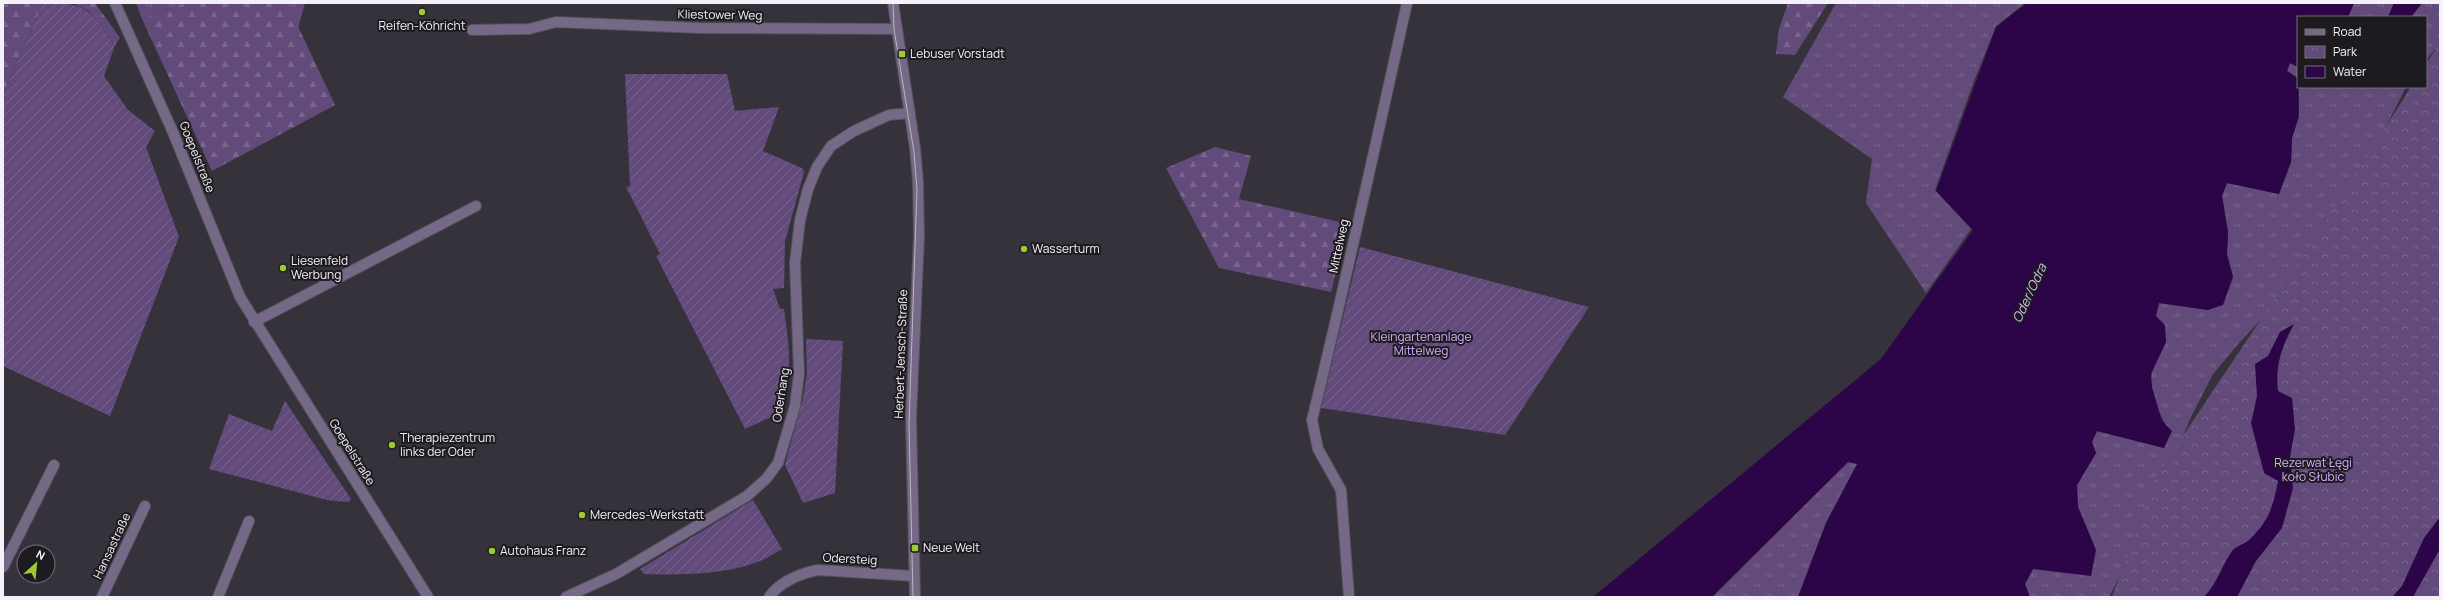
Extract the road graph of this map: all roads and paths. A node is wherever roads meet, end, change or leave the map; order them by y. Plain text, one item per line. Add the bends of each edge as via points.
1 (115, 3) edge
2 (893, 3) edge
3 (1407, 3) edge
4 (897, 29) junction
5 (472, 30) dead end
6 (910, 113) junction
7 (476, 206) dead end
8 (254, 322) junction
9 (54, 465) dead end
10 (145, 506) dead end
11 (249, 521) dead end
12 (3, 567) edge
13 (914, 576) junction
14 (102, 597) edge
15 (218, 597) edge
16 (428, 597) edge
17 (566, 597) edge
18 (769, 597) edge
19 (915, 597) edge
20 (1349, 597) edge

1 - 8 street, Goepelstraße via 172,130 240,297
2 - 4 street, Herbert-Jensch-Straße
3 - 20 street, Mittelweg via 1355,241 1312,420 1318,449 1341,490
4 - 5 street, Kliestower Weg via 700,28 556,22 530,29
4 - 6 street, Herbert-Jensch-Straße
6 - 13 street, Herbert-Jensch-Straße via 918,182 919,236 911,418
6 - 17 street, Oderhang via 890,115 854,131 831,146 817,167 808,189 800,220 796,263 799,374 794,406 778,463 766,479 747,496 616,574
7 - 8 street
8 - 16 street, Goepelstraße
9 - 12 street
10 - 14 street, Hansastraße
11 - 15 street
13 - 18 street, Odersteig via 818,570 788,579
13 - 19 street, Herbert-Jensch-Straße

